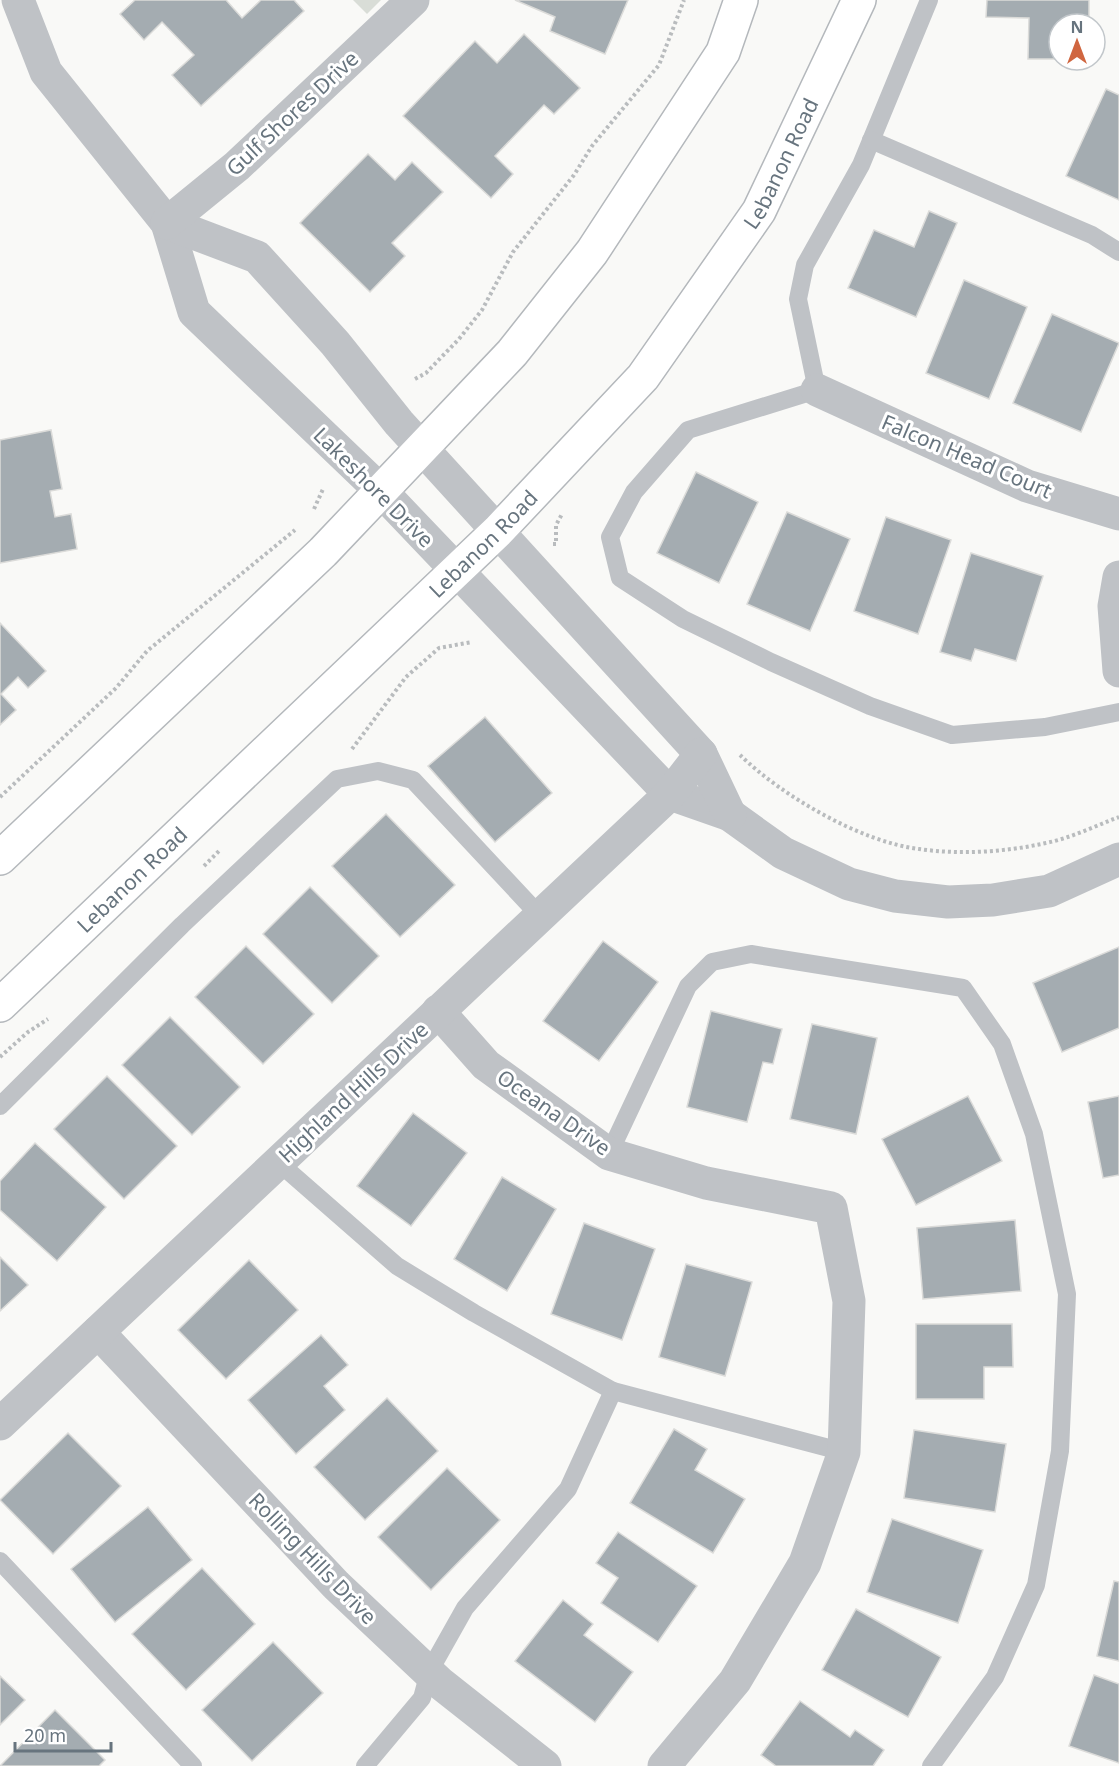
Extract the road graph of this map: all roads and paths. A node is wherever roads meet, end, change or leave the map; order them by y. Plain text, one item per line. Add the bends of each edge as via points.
1 (18, 0) edge
2 (413, 0) edge
3 (684, 0) edge
4 (741, 0) edge
5 (859, 0) edge
6 (929, 0) edge
7 (871, 140) junction
8 (167, 223) junction
9 (1119, 252) edge
10 (415, 379) dead end
11 (817, 390) junction
12 (422, 448) junction
13 (323, 489) dead end
14 (381, 491) junction
15 (312, 512) dead end
16 (1119, 514) edge
17 (300, 525) dead end
18 (498, 531) junction
19 (556, 544) dead end
20 (560, 555) dead end
21 (457, 570) junction
22 (1119, 577) edge
23 (1119, 671) edge
24 (1119, 712) edge
25 (716, 751) junction
26 (670, 794) junction
27 (0, 797) edge
28 (730, 814) junction
29 (1119, 817) edge
30 (0, 858) edge
31 (1119, 859) edge
32 (540, 916) junction
33 (0, 1005) edge
34 (438, 1011) junction
35 (0, 1106) edge
36 (609, 1154) junction
37 (278, 1162) junction
38 (98, 1332) junction
39 (613, 1392) junction
40 (0, 1424) edge
41 (844, 1452) junction
42 (0, 1561) edge
43 (429, 1672) junction
44 (193, 1766) edge
45 (364, 1766) edge
46 (545, 1766) edge
47 (664, 1766) edge
48 (932, 1766) edge

1 - 8 street, Lakeshore Drive via 46,72
2 - 8 street, Gulf Shores Drive via 237,166
3 - 10 path via 659,65 513,252 476,318 426,373
4 - 12 main road via 723,52 592,252 512,353
5 - 18 main road, Lebanon Road via 759,211 643,377
6 - 7 lane
7 - 9 lane via 1092,235
7 - 11 lane via 805,265 798,298
8 - 12 street, Lakeshore Drive via 257,257
8 - 14 street, Lakeshore Drive via 194,312
11 - 16 street, Falcon Head Court via 1027,486
11 - 24 lane via 688,430 634,492 610,537 620,579 683,619 771,662 870,706 952,735 1045,727
12 - 14 main road
12 - 18 street, Lakeshore Drive
13 - 15 path
14 - 21 street, Lakeshore Drive
14 - 30 main road via 314,560
17 - 27 path via 147,651 116,688
18 - 21 main road, Lebanon Road
18 - 25 street, Lakeshore Drive
19 - 20 path
21 - 26 street, Lakeshore Drive
21 - 33 main road, Lebanon Road
22 - 23 street via 1114,606
25 - 26 street, Highland Hills Drive
25 - 28 street, Lakeshore Drive
25 - 29 path via 853,830 917,849 963,852 1021,848 1049,843
26 - 28 street, Lakeshore Drive
26 - 32 street, Highland Hills Drive
28 - 31 street, Lakeshore Drive via 783,853 849,884 895,896 948,902 1048,891
32 - 34 street, Highland Hills Drive
32 - 35 lane via 413,780 378,771 337,779 182,925
34 - 36 street, Oceana Drive via 486,1065
34 - 37 street, Highland Hills Drive
36 - 41 street, Oceana Drive via 706,1183 831,1208 849,1301
36 - 48 lane via 688,986 712,962 751,954 963,988 1002,1044 1034,1134 1067,1294 1060,1451 1036,1585 995,1677
37 - 38 street, Highland Hills Drive
37 - 39 lane via 397,1266
38 - 40 street, Highland Hills Drive
38 - 43 street, Rolling Hills Drive via 336,1585
39 - 41 lane
39 - 43 lane via 568,1489 465,1608
41 - 47 street via 805,1563 735,1681
42 - 44 lane
43 - 45 lane via 422,1698
43 - 46 street, Rolling Hills Drive

